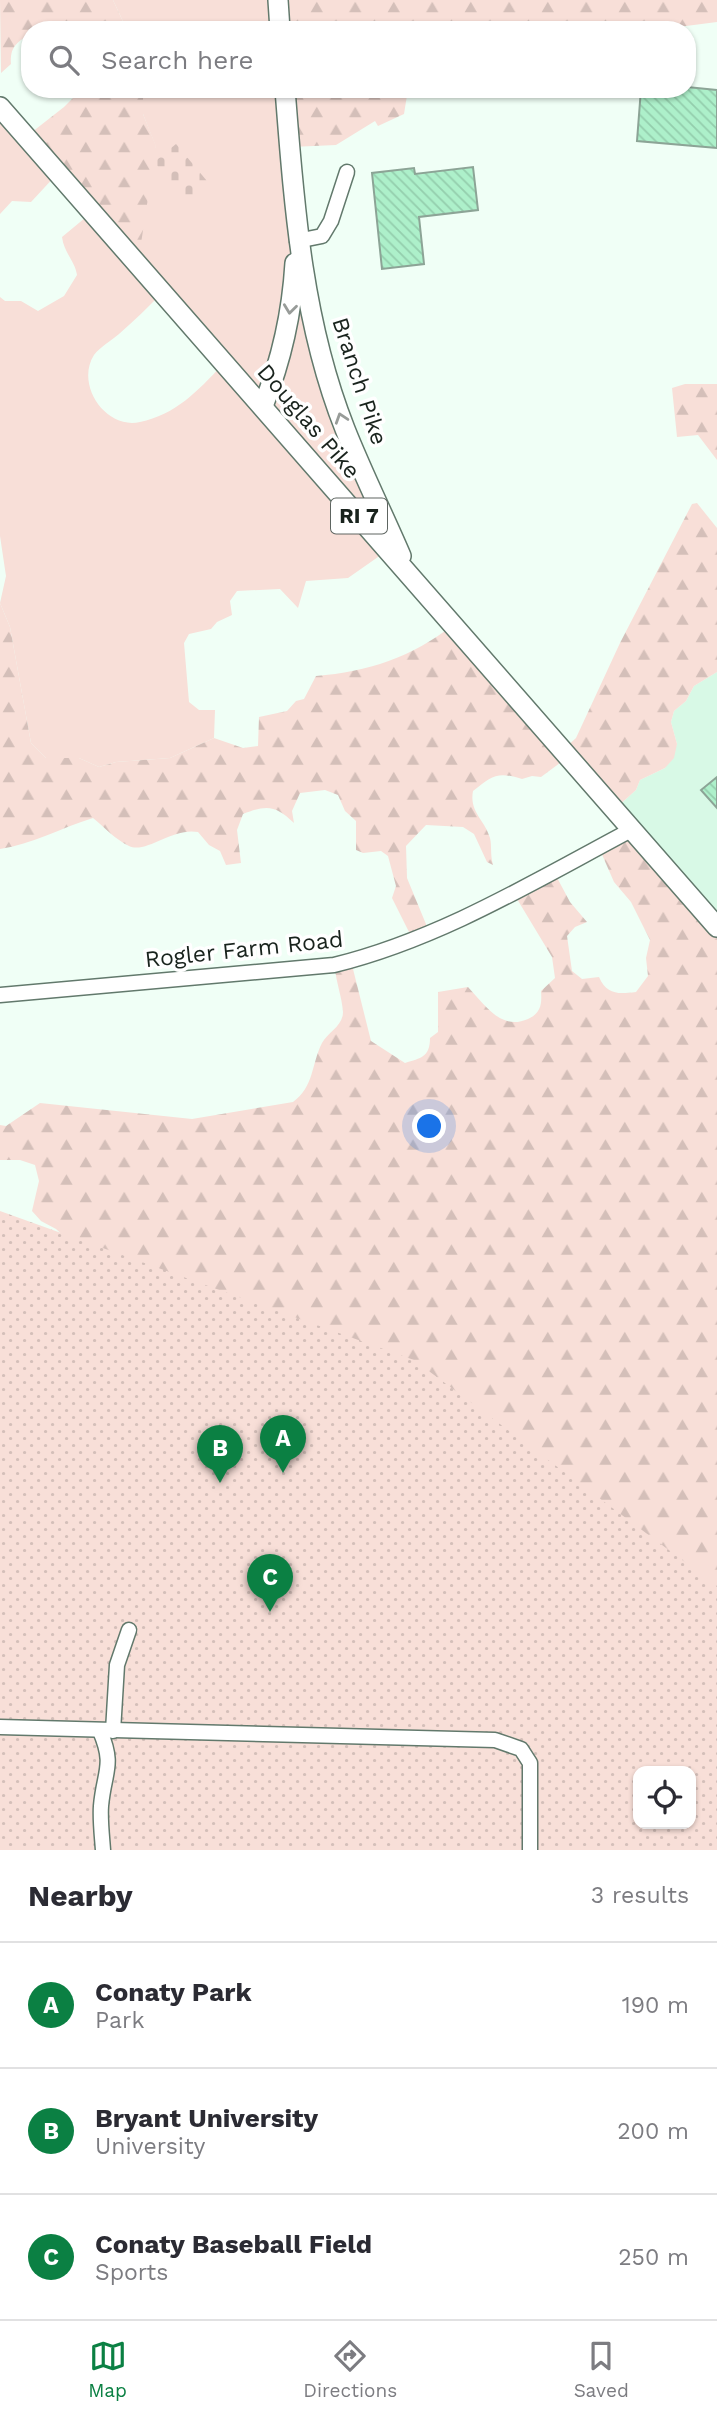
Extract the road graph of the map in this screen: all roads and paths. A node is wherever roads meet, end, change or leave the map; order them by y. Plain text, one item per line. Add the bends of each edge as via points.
1 (278, 0) edge
2 (279, 21) edge
3 (286, 98) edge
4 (0, 107) edge
5 (346, 172) dead end
6 (297, 241) junction
7 (263, 406) junction
8 (407, 571) junction
9 (631, 830) junction
10 (717, 927) edge
11 (0, 995) edge
12 (129, 1630) dead end
13 (0, 1727) edge
14 (106, 1731) junction
15 (103, 1850) edge
16 (530, 1850) edge

1 - 2 main road
3 - 6 main road, Branch Pike
4 - 7 main road, Douglas Pike / RI 7
5 - 6 street via 322,236
6 -> 7 main road, Branch Pike via 289,324
8 -> 6 main road, Branch Pike via 345,429 323,361
7 - 8 main road, Douglas Pike / RI 7
8 - 9 main road, Douglas Pike / RI 7
9 - 10 main road, Douglas Pike / RI 7
9 - 11 street, Rogler Farm Road via 490,905 384,953 334,965
12 - 14 street via 117,1665
13 - 14 street
14 - 15 street via 109,1761 101,1806
14 - 16 street via 495,1740 522,1749 530,1763

